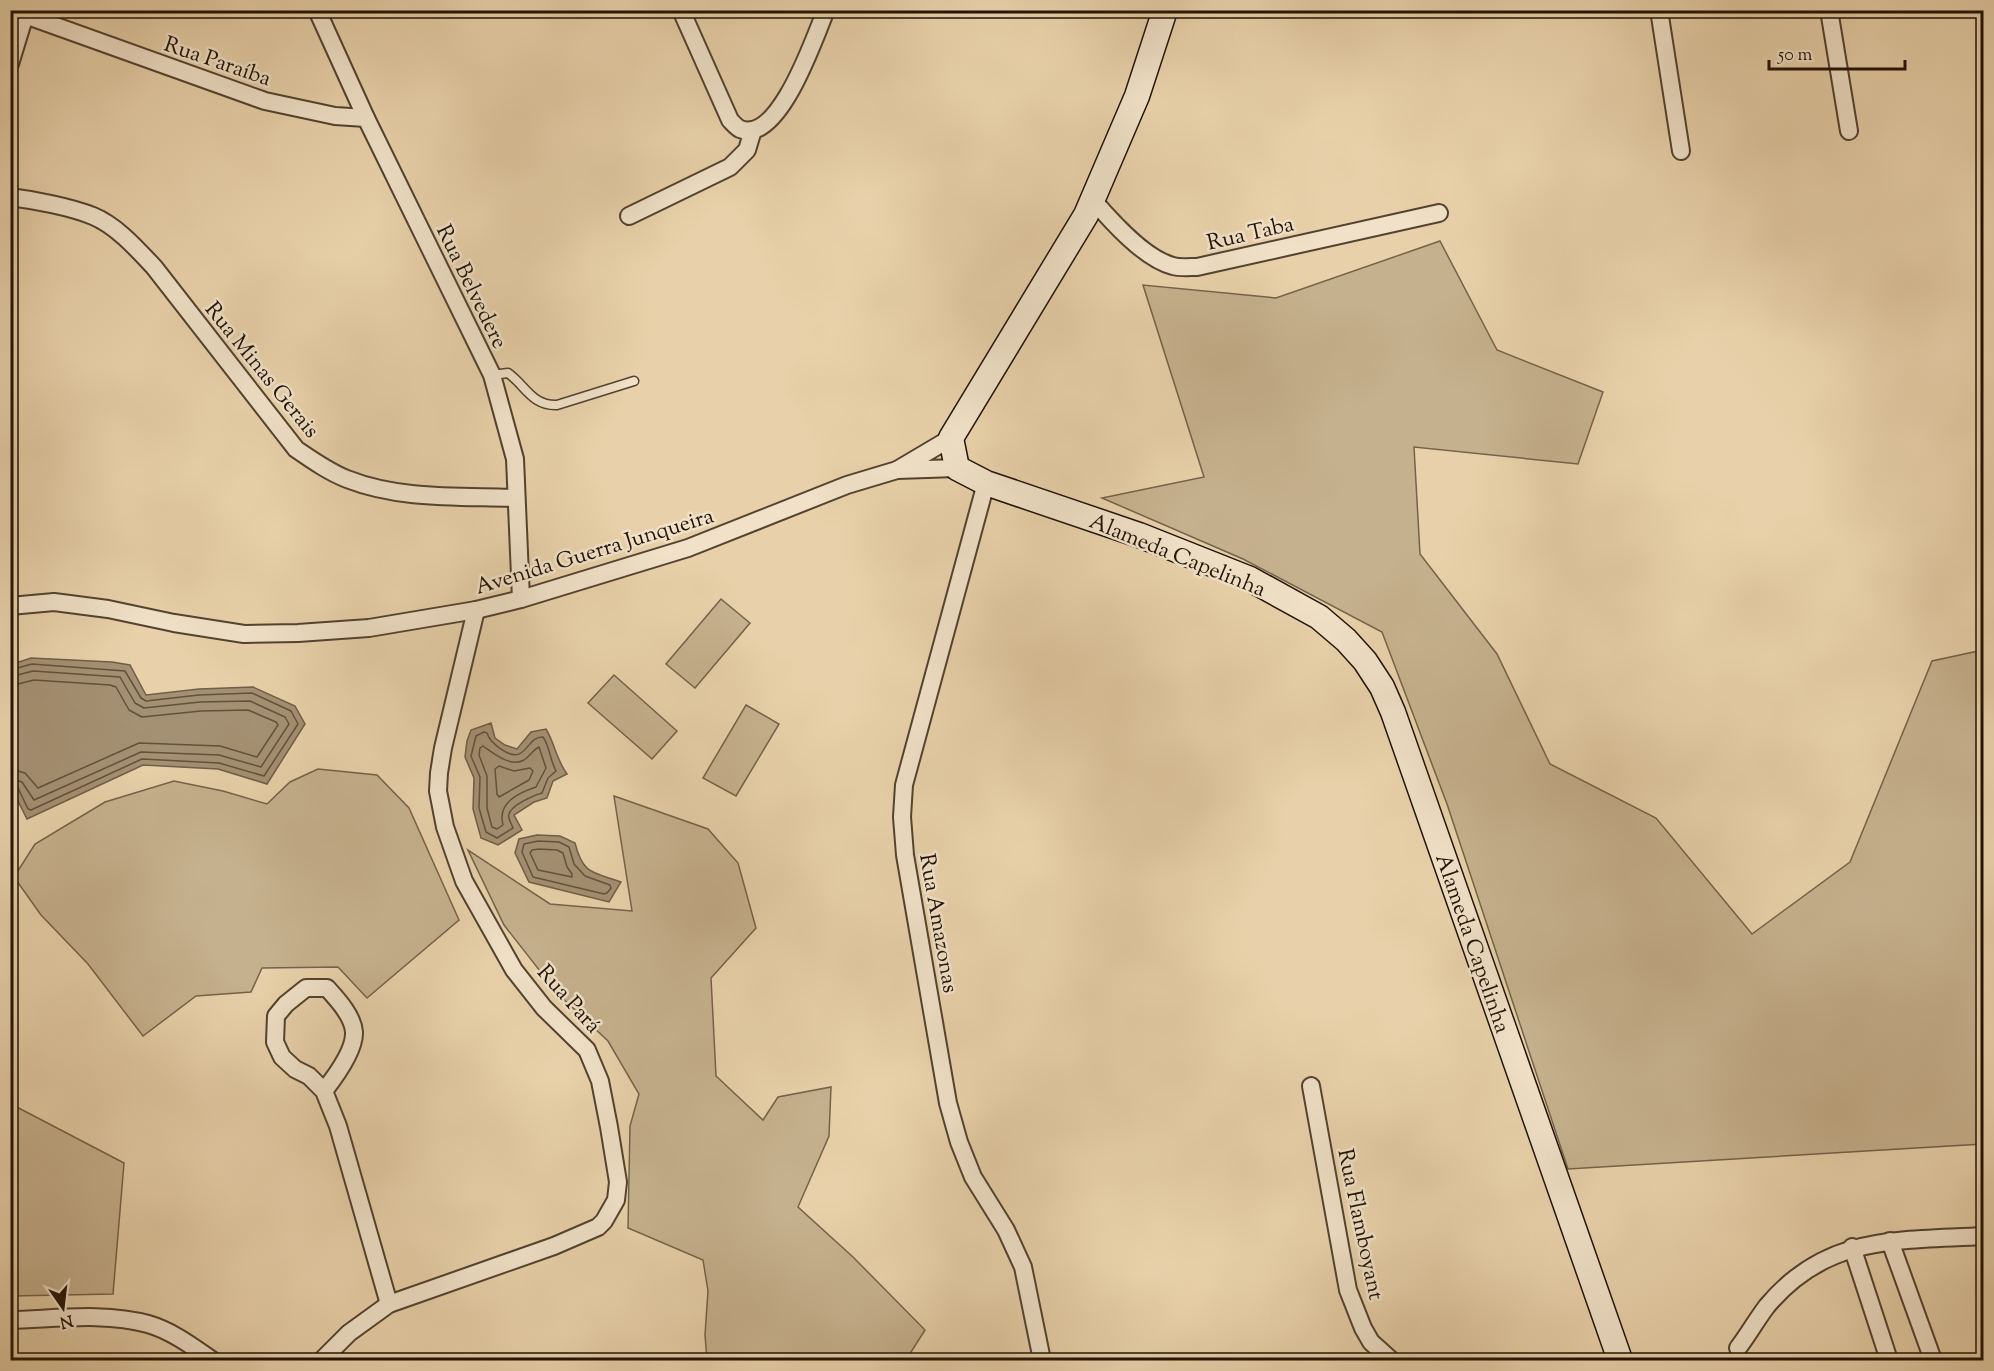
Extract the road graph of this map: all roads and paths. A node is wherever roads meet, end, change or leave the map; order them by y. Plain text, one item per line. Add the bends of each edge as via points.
1 (317, 10) edge
2 (681, 10) edge
3 (826, 10) edge
4 (1165, 10) edge
5 (1659, 10) edge
6 (1829, 10) edge
7 (25, 13) edge
8 (10, 64) edge
9 (366, 118) junction
10 (753, 130) junction
11 (1849, 131) dead end
12 (1680, 151) dead end
13 (10, 197) edge
14 (1093, 200) junction
15 (1439, 213) dead end
16 (629, 216) dead end
17 (492, 375) junction
18 (634, 381) dead end
19 (951, 438) junction
20 (957, 468) junction
21 (897, 470) junction
22 (986, 483) junction
23 (516, 498) junction
24 (521, 599) junction
25 (10, 606) edge
26 (476, 610) junction
27 (1311, 1086) dead end
28 (324, 1091) junction
29 (1983, 1236) edge
30 (1890, 1241) junction
31 (1852, 1247) junction
32 (389, 1304) junction
33 (10, 1320) edge
34 (1738, 1348) dead end
35 (212, 1360) edge
36 (322, 1360) edge
37 (1042, 1360) edge
38 (1390, 1360) edge
39 (1620, 1360) edge
40 (1889, 1360) edge
41 (1933, 1360) edge

1 - 9 street, Rua Belvedere
2 - 10 street via 730,120 739,129
3 - 10 street via 792,91 766,123
4 - 14 street via 1137,96
5 - 12 street
6 - 11 street
7 - 8 street
7 - 9 street, Rua Paraíba via 265,101 335,116
9 - 17 street, Rua Belvedere
10 - 16 street via 747,150 730,167
13 - 23 street, Rua Minas Gerais via 93,216 133,246 154,267 296,449 324,467 385,490
14 - 15 street, Rua Taba via 1116,227 1174,267 1197,267
14 - 19 street
17 - 18 lane via 508,373 546,405
17 - 23 street, Rua Belvedere via 515,459
19 - 20 street
19 - 21 street, Avenida Guerra Junqueira
20 - 21 street, Avenida Guerra Junqueira
20 - 22 street, Alameda Capelinha
21 - 24 street, Avenida Guerra Junqueira via 847,485 688,548
22 - 37 street, Rua Amazonas via 904,785 902,817 905,855 948,1103 974,1177 1023,1267
22 - 39 street, Alameda Capelinha via 1139,535 1250,579 1319,617 1365,661 1393,712
23 - 24 street, Rua Belvedere
24 - 26 street, Avenida Guerra Junqueira
25 - 26 street, Avenida Guerra Junqueira via 54,602 244,634 369,628
26 - 32 street, Rua Pará via 442,748 438,791 445,827 464,881 514,970 544,1008 587,1050 600,1081 609,1127 618,1182 616,1200 598,1227
27 - 38 street, Rua Flamboyant via 1348,1290 1367,1335
28 - 28 street via 282,1057 275,1042 276,1016 306,988 327,988 345,1009 354,1032 339,1073
28 - 32 street via 338,1126
29 - 30 street
30 - 31 street
30 - 41 street
31 - 34 street via 1817,1263 1791,1283 1767,1306
31 - 40 street
32 - 36 street, Rua Pará via 349,1333
33 - 35 street via 127,1320 150,1325 183,1340

